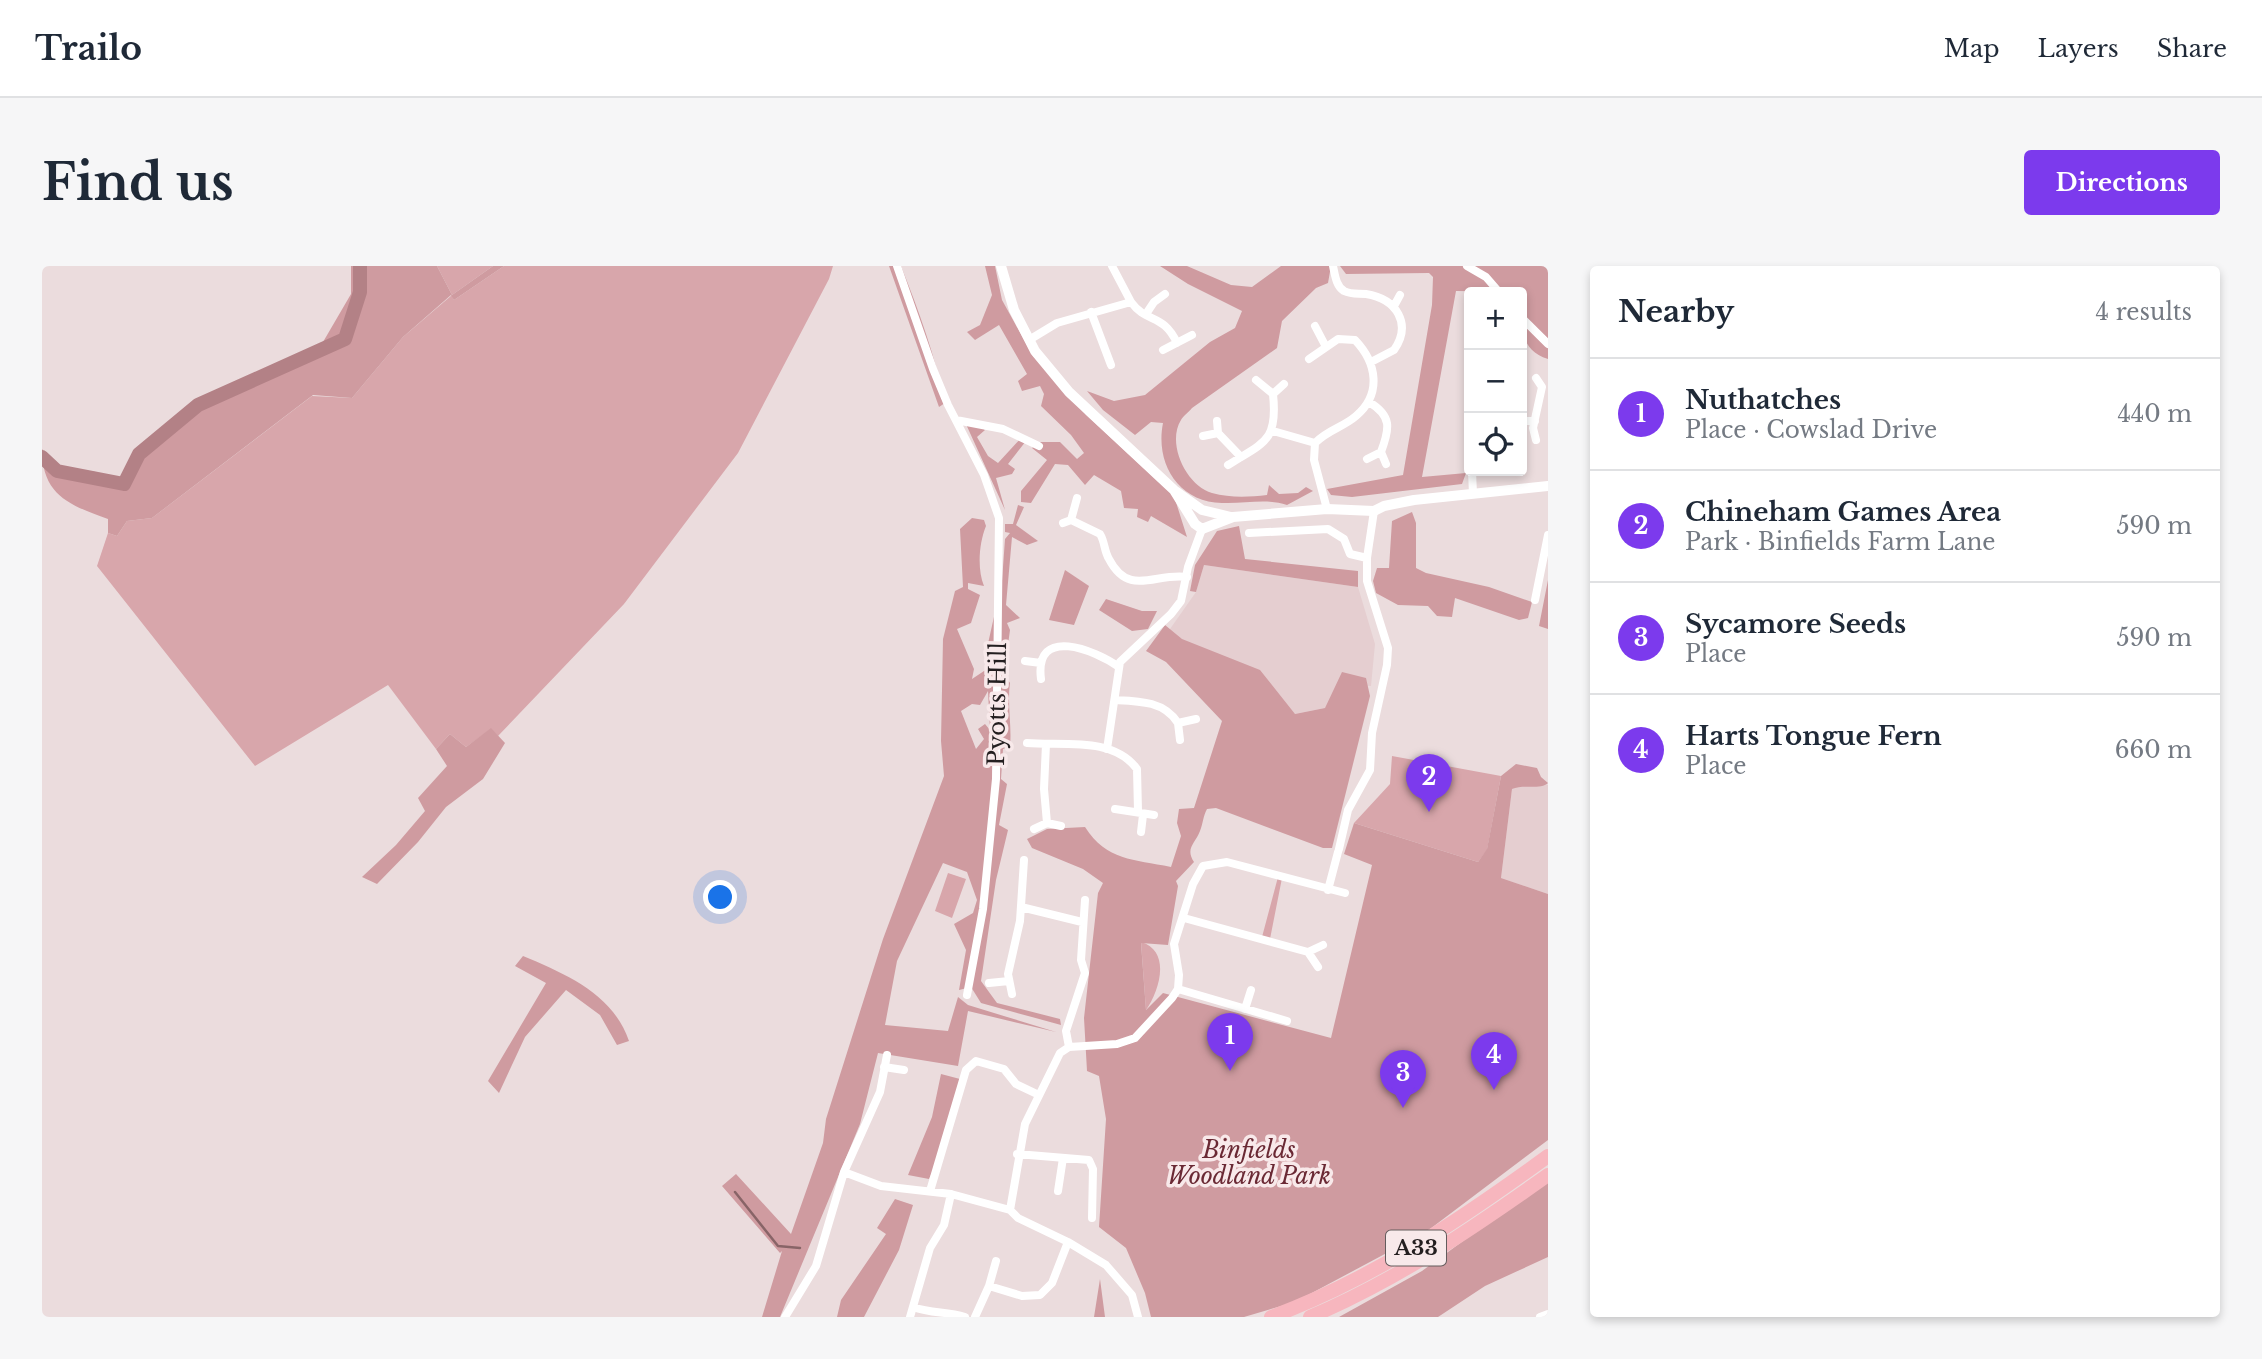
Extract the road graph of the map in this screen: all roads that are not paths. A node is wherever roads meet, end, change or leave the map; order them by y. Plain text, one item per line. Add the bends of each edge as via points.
1 (897, 266) edge
2 (1001, 266) edge
3 (1112, 266) edge
4 (1467, 266) edge
5 (1333, 268) edge
6 (1495, 287) edge
7 (1165, 294) dead end
8 (1400, 295) dead end
9 (1131, 302) junction
10 (1394, 306) junction
11 (1091, 312) junction
12 (1146, 314) junction
13 (1527, 323) edge
14 (1315, 326) dead end
15 (1192, 335) dead end
16 (1029, 340) junction
17 (1177, 343) junction
18 (1548, 344) edge
19 (1325, 345) junction
20 (1163, 350) dead end
21 (1309, 359) dead end
22 (1371, 362) junction
23 (1111, 365) dead end
24 (1536, 378) dead end
25 (1256, 380) dead end
26 (1284, 384) dead end
27 (1545, 388) edge
28 (1273, 394) junction
29 (1369, 402) junction
30 (955, 420) junction
31 (1217, 421) dead end
32 (1527, 421) edge
33 (1535, 421) junction
34 (1273, 430) junction
35 (1217, 433) junction
36 (1203, 436) dead end
37 (1536, 440) dead end
38 (1315, 443) junction
39 (1038, 446) dead end
40 (1381, 452) junction
41 (1241, 457) junction
42 (1367, 459) dead end
43 (1386, 464) dead end
44 (1228, 465) dead end
45 (1472, 476) edge
46 (1548, 486) edge
47 (1174, 490) junction
48 (1473, 494) junction
49 (1077, 498) dead end
50 (1327, 509) junction
51 (1206, 511) junction
52 (1374, 511) junction
53 (1233, 517) junction
54 (1201, 526) junction
55 (1250, 533) dead end
56 (1548, 535) edge
57 (1367, 558) junction
58 (1187, 577) junction
59 (1535, 600) dead end
60 (1025, 661) dead end
61 (1041, 663) junction
62 (1119, 667) junction
63 (1041, 679) dead end
64 (1115, 700) junction
65 (1196, 719) dead end
66 (1178, 723) junction
67 (1180, 740) dead end
68 (1027, 743) dead end
69 (1046, 744) junction
70 (1107, 749) junction
71 (1115, 809) dead end
72 (1140, 813) junction
73 (1154, 814) dead end
74 (1047, 823) junction
75 (1061, 826) dead end
76 (1034, 829) dead end
77 (1141, 832) dead end
78 (1024, 860) dead end
79 (1328, 890) junction
80 (1345, 894) dead end
81 (1085, 901) dead end
82 (1021, 907) junction
83 (1184, 918) junction
84 (1082, 922) junction
85 (1323, 945) dead end
86 (1308, 952) junction
87 (1318, 967) dead end
88 (1009, 981) junction
89 (989, 983) dead end
90 (1178, 989) junction
91 (1251, 990) dead end
92 (1012, 994) dead end
93 (967, 995) dead end
94 (1245, 1009) junction
95 (1287, 1021) dead end
96 (1069, 1047) junction
97 (887, 1055) dead end
98 (884, 1067) junction
99 (904, 1070) dead end
100 (1039, 1094) junction
101 (1017, 1154) junction
102 (1548, 1156) edge
103 (1063, 1158) junction
104 (844, 1172) junction
105 (1548, 1175) edge
106 (930, 1191) junction
107 (1058, 1191) dead end
108 (951, 1195) junction
109 (1010, 1210) junction
110 (1092, 1218) dead end
111 (1068, 1242) junction
112 (996, 1261) dead end
113 (989, 1286) junction
114 (913, 1307) junction
115 (1548, 1314) edge
116 (785, 1317) edge
117 (910, 1317) edge
118 (965, 1317) edge
119 (975, 1317) edge
120 (1138, 1317) edge
121 (1271, 1317) edge
122 (1310, 1317) edge
123 (1541, 1317) edge

1 - 30 street, Pyotts Hill
2 - 16 street
3 - 9 street
4 - 6 street
5 - 10 street via 1345,291 1374,296
7 - 12 street
8 - 10 street
9 - 11 street
9 - 12 street
10 - 22 street via 1403,323 1400,342 1394,351
11 - 16 street via 1057,323
11 - 23 street
12 - 17 street via 1169,326
13 - 18 street
14 - 19 street
15 - 17 street
16 - 47 street via 1069,392
17 - 20 street
19 - 21 street
19 - 22 street via 1338,339 1355,341
22 - 29 street via 1374,386
24 - 27 street
25 - 28 street
26 - 28 street
27 - 33 street
28 - 34 street
29 - 38 street via 1354,418
29 - 40 street via 1388,423
30 - 39 street via 1003,429
30 - 93 street, Pyotts Hill via 996,504 1000,536 996,779 983,909
31 - 35 street
32 - 33 street
33 - 37 street
34 - 38 street
34 - 41 street via 1269,438
35 - 36 street
35 - 41 street
38 - 50 street via 1314,460
40 - 42 street
40 - 43 street
41 - 44 street
45 - 48 street
46 - 48 street
47 - 51 street
47 - 54 street
48 - 52 street via 1414,500
49 - 58 street via 1067,521 1100,534 1108,558 1121,575 1145,583 1165,576
50 - 52 street
50 - 53 street
51 - 53 street
51 - 54 street via 1213,520
51 - 54 street via 1194,515
52 - 57 street
53 - 54 street
54 - 58 street
55 - 57 street via 1328,529 1345,539 1350,554
56 - 59 street
57 - 79 street via 1367,581 1388,648 1387,665 1372,733 1370,769 1348,810
58 - 62 street via 1185,592 1171,614
60 - 61 street
61 - 62 street via 1052,650 1066,645
61 - 63 street
62 - 64 street
64 - 66 street via 1155,704
64 - 70 street
65 - 66 street
66 - 67 street
68 - 69 street
69 - 70 street
69 - 74 street
70 - 72 street via 1137,769
71 - 72 street
72 - 73 street
72 - 77 street
74 - 75 street
74 - 76 street
78 - 82 street
79 - 80 street
79 - 83 street via 1213,862 1197,874
81 - 84 street
82 - 84 street
82 - 88 street
83 - 86 street
83 - 90 street via 1174,944
84 - 96 street via 1085,973 1066,1031
85 - 86 street
86 - 87 street
88 - 89 street
88 - 92 street
90 - 94 street
90 - 96 street via 1135,1038 1108,1046
91 - 94 street
94 - 95 street
96 - 100 street via 1060,1052
97 - 98 street
98 - 99 street
98 - 104 street via 880,1092
100 - 101 street
100 - 106 street via 1016,1084 1003,1069 976,1061 971,1064
101 - 103 street
101 - 109 street
102 - 121 highway, A33 via 1409,1251 1340,1288
103 - 107 street
103 - 110 street via 1089,1160 1093,1169
104 - 106 street via 881,1186
104 - 116 street via 816,1266
105 - 122 highway, A33 via 1441,1249
106 - 108 street
108 - 109 street
108 - 114 street
109 - 111 street
111 - 113 street via 1052,1283 1040,1295 1022,1296
111 - 120 street via 1124,1283
112 - 113 street
113 - 119 street
114 - 117 street
114 - 118 street
115 - 123 street

